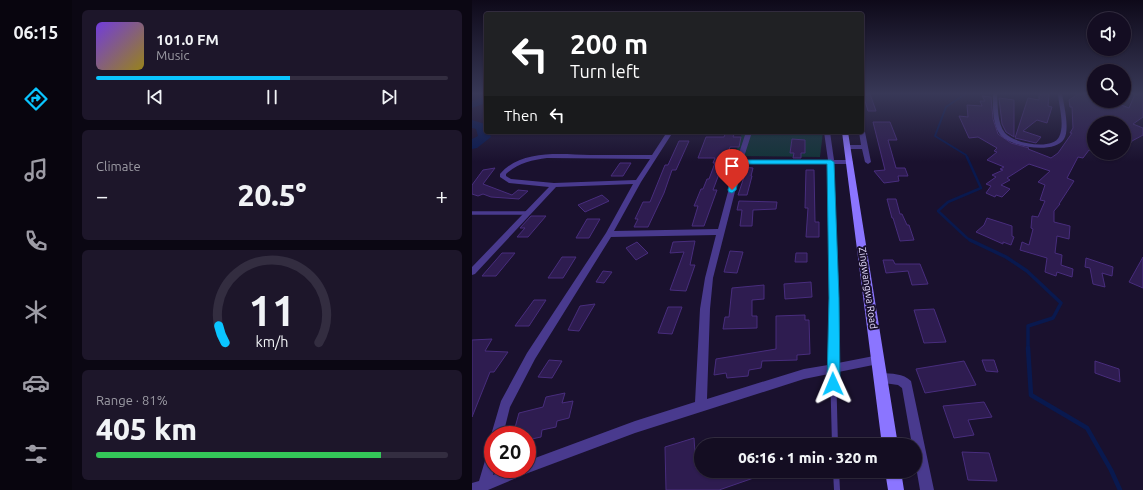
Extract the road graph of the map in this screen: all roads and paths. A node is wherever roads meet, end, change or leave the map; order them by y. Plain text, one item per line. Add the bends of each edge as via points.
1 (998, 117) edge
2 (1062, 117) edge
3 (669, 134) edge
4 (747, 134) edge
5 (827, 134) edge
6 (846, 134) edge
7 (862, 134) edge
8 (847, 147) junction
9 (864, 147) junction
10 (654, 157) junction
11 (739, 162) junction
12 (831, 162) junction
13 (850, 162) junction
14 (868, 162) dead end
15 (638, 182) junction
16 (554, 185) junction
17 (472, 213) edge
18 (529, 213) junction
19 (721, 232) junction
20 (609, 234) junction
21 (472, 272) edge
22 (879, 360) junction
23 (833, 368) junction
24 (881, 378) junction
25 (701, 406) junction
26 (500, 426) edge
27 (835, 438) edge
28 (889, 438) edge
29 (536, 464) edge
30 (484, 473) edge
31 (500, 478) edge
32 (836, 478) edge
33 (894, 478) edge
34 (478, 487) edge
35 (837, 490) edge
36 (896, 490) edge
37 (927, 490) edge

1 - 2 street via 1001,132 1005,137 1041,146 1052,146 1062,138
3 - 10 street
4 - 11 street
5 - 12 street
6 - 8 street, Zingwangwa Road
7 - 9 street
8 - 9 street
8 - 13 street, Zingwangwa Road
9 - 14 street
10 - 15 street
10 - 16 street via 542,156 517,163 503,174 503,178 514,182
11 - 12 street
11 - 19 street
12 - 13 street
12 - 23 street
13 - 22 street, Zingwangwa Road
15 - 16 street
15 - 20 street
16 - 18 street
17 - 18 lane
18 - 21 street
19 - 20 street
19 - 25 street via 704,309
20 - 26 street via 516,382
22 - 23 street
22 - 24 street, Zingwangwa Road
23 - 25 street via 804,374
23 - 27 lane
24 - 28 street, Zingwangwa Road
24 - 37 street via 898,379 907,385
25 - 29 street via 635,426
30 - 34 street
31 - 34 street
32 - 35 lane
33 - 36 street

